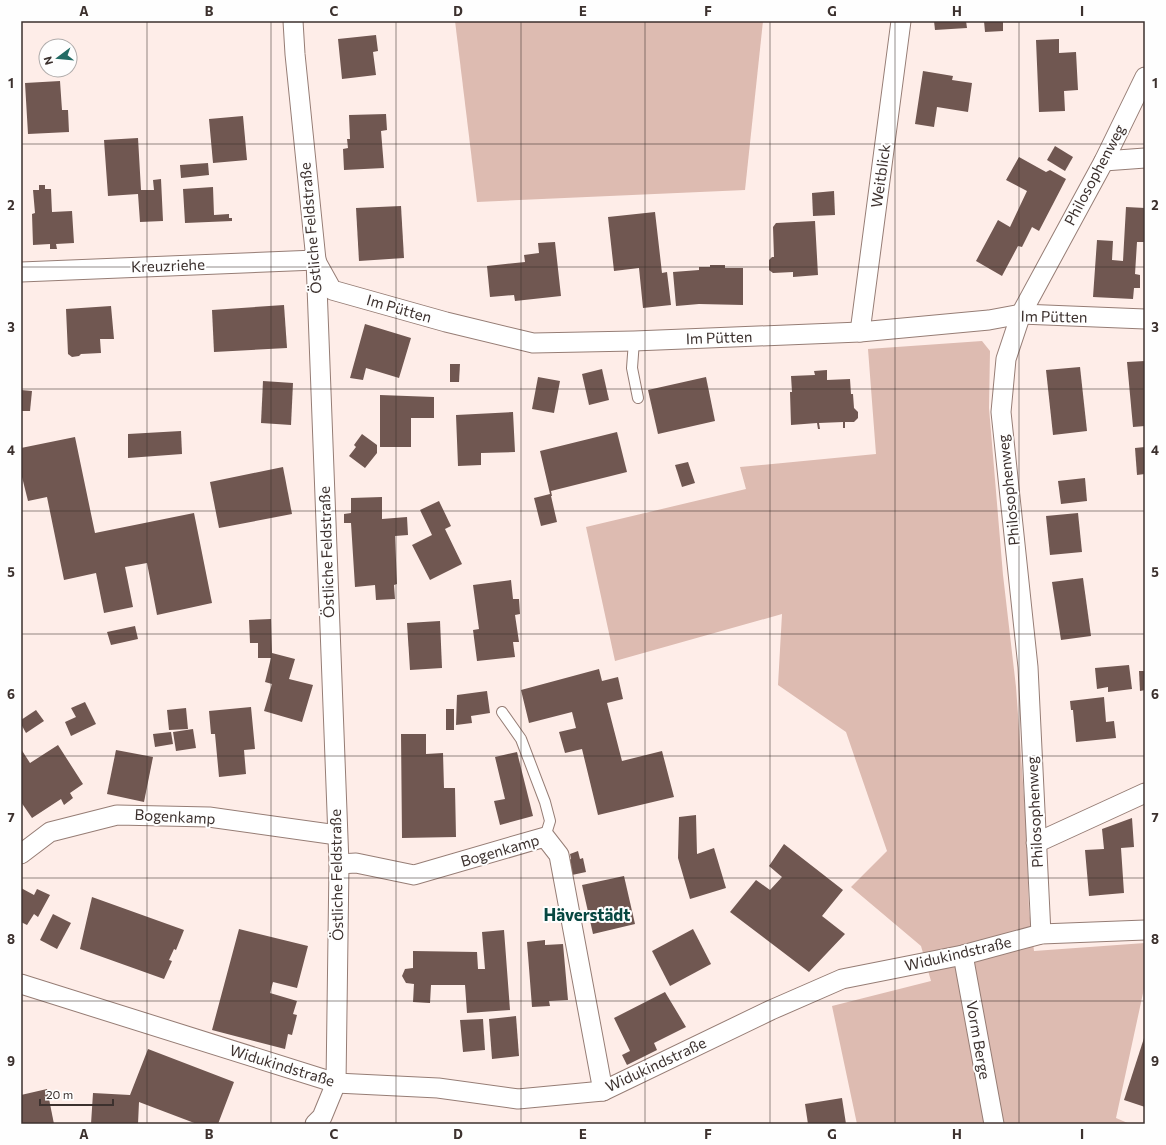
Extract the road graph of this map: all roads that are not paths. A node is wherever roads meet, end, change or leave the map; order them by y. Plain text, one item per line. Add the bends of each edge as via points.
1 (293, 21) edge
2 (901, 21) edge
3 (1145, 77) edge
4 (1145, 158) edge
5 (1104, 161) junction
6 (316, 260) junction
7 (21, 272) edge
8 (1021, 314) junction
9 (1145, 319) edge
10 (860, 332) junction
11 (634, 341) junction
12 (638, 398) dead end
13 (502, 712) dead end
14 (1145, 793) edge
15 (337, 835) junction
16 (545, 837) junction
17 (1036, 843) junction
18 (21, 854) edge
19 (339, 864) junction
20 (1145, 930) edge
21 (1041, 934) junction
22 (963, 955) junction
23 (21, 984) edge
24 (336, 1083) junction
25 (604, 1091) junction
26 (315, 1124) edge
27 (994, 1124) edge

1 - 6 street, Östliche Feldstraße
2 - 10 street, Weitblick
3 - 5 street, Philosophenweg
4 - 5 street
5 - 8 street, Philosophenweg
6 - 7 street, Kreuzriehe
6 - 11 street, Im Pütten via 332,290 446,322 533,343
6 - 15 street, Östliche Feldstraße
8 - 9 street, Im Pütten
8 - 10 street, Im Pütten via 989,320
8 - 17 street, Philosophenweg via 1006,359 1001,412 1028,667
10 - 11 street, Im Pütten
11 - 12 lane via 632,368
13 - 16 lane via 521,739 546,802 550,821
14 - 17 street
15 - 18 street, Bogenkamp via 209,817 117,815 50,832
15 - 19 street, Östliche Feldstraße
16 - 19 street, Bogenkamp via 414,875 356,863
16 - 25 street, Bogenkamp via 559,855
17 - 21 street, Philosophenweg
19 - 24 street, Östliche Feldstraße
20 - 21 street, Widukindstraße
21 - 22 street, Widukindstraße
22 - 25 street, Widukindstraße via 842,978
22 - 27 street, Vorm Berge
23 - 24 street, Widukindstraße
24 - 25 street, Widukindstraße via 438,1088 518,1098
24 - 26 street via 322,1117

